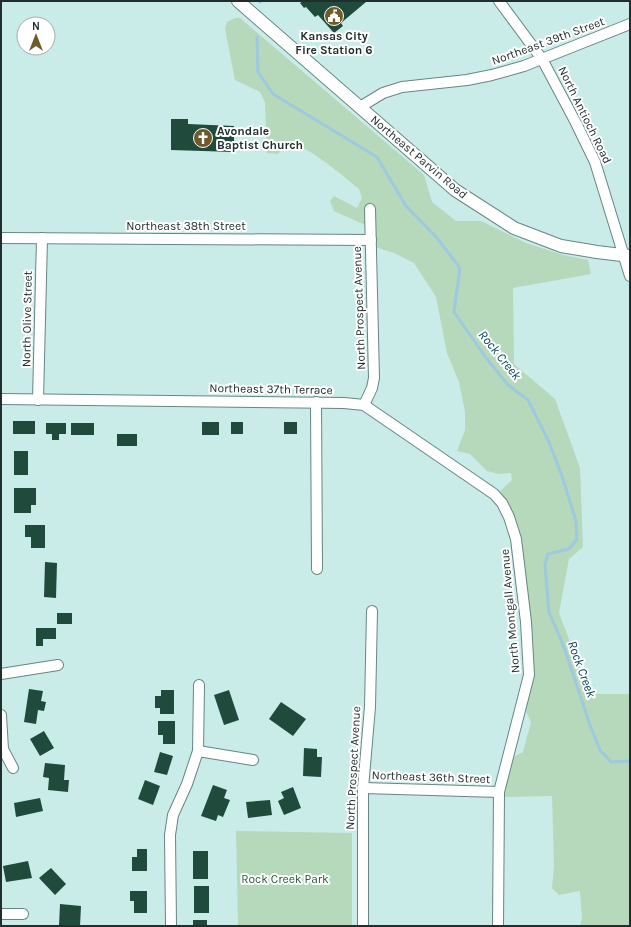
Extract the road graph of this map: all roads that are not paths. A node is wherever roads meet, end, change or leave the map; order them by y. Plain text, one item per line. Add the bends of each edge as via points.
1 (238, 1) edge
2 (499, 1) edge
3 (630, 24) edge
4 (542, 59) junction
5 (360, 107) junction
6 (370, 209) dead end
7 (1, 238) edge
8 (42, 238) junction
9 (371, 240) junction
10 (627, 256) edge
11 (630, 276) edge
12 (1, 399) edge
13 (38, 400) junction
14 (316, 402) junction
15 (364, 405) junction
16 (505, 509) joint
17 (317, 569) dead end
18 (372, 611) dead end
19 (58, 665) dead end
20 (1, 674) edge
21 (199, 685) dead end
22 (1, 715) edge
23 (198, 751) junction
24 (253, 760) dead end
25 (13, 768) dead end
26 (363, 788) junction
27 (499, 792) junction
28 (1, 914) edge
29 (23, 914) dead end
30 (171, 926) edge
31 (363, 926) edge
32 (498, 926) edge

1 - 5 main road, Northeast Parvin Road
2 - 4 street, North Antioch Road
3 - 4 street, Northeast 39th Street
4 - 5 street, Northeast 39th Street via 467,80 396,88
4 - 10 street, North Antioch Road via 595,162
5 - 10 main road, Northeast Parvin Road via 455,190 514,228 561,246
6 - 9 street, North Prospect Avenue
7 - 8 street, Northeast 38th Street
8 - 9 street, Northeast 38th Street
8 - 13 street, North Olive Street
9 - 15 street, North Prospect Avenue via 374,378
10 - 11 street, North Antioch Road
12 - 13 street, Northeast 37th Terrace
13 - 14 street, Northeast 37th Terrace
14 - 15 street, Northeast 37th Terrace
14 - 17 street
15 - 16 street, Northeast 37th Terrace via 485,487
16 - 27 street, North Montgall Avenue via 516,539 526,622 529,675
18 - 26 street, North Prospect Avenue via 370,707
19 - 20 street
21 - 23 street
22 - 25 street via 3,749
23 - 24 street
23 - 30 street via 173,815 170,835
26 - 27 street, Northeast 36th Street
26 - 31 street, North Prospect Avenue
27 - 32 street, North Montgall Avenue
28 - 29 street

